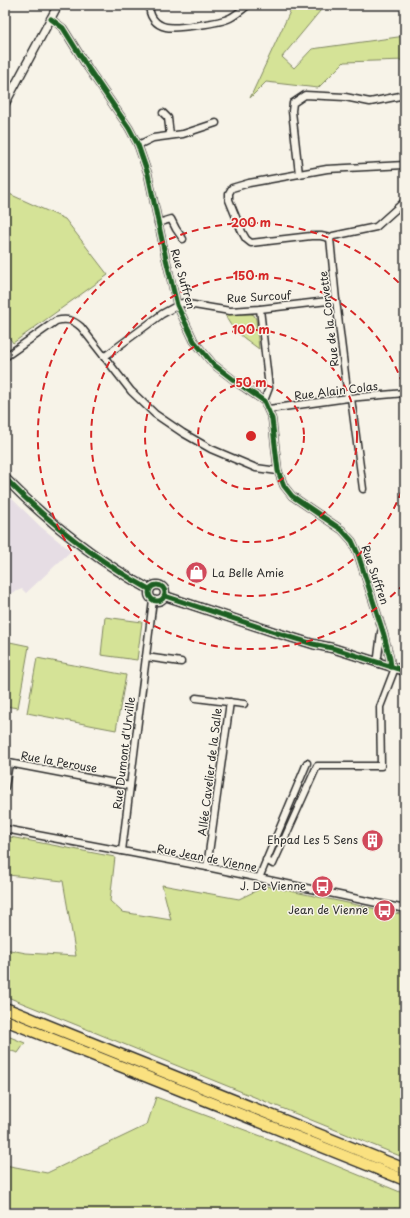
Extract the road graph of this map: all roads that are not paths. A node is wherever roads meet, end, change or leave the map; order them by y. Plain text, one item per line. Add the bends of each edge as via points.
1 (150, 5) edge
2 (248, 5) edge
3 (55, 6) edge
4 (51, 19) junction
5 (405, 95) edge
6 (5, 104) edge
7 (163, 113) dead end
8 (216, 123) dead end
9 (170, 135) junction
10 (138, 145) junction
11 (405, 165) edge
12 (299, 174) junction
13 (405, 201) edge
14 (158, 223) junction
15 (330, 238) junction
16 (183, 239) dead end
17 (336, 300) junction
18 (177, 305) junction
19 (260, 309) junction
20 (5, 357) edge
21 (104, 357) junction
22 (405, 393) edge
23 (350, 398) junction
24 (264, 401) junction
25 (269, 409) junction
26 (278, 471) junction
27 (5, 478) edge
28 (363, 488) dead end
29 (150, 590) junction
30 (165, 596) junction
31 (153, 600) junction
32 (382, 628) junction
33 (146, 658) junction
34 (181, 662) dead end
35 (376, 662) junction
36 (393, 668) junction
37 (405, 671) edge
38 (196, 698) dead end
39 (230, 702) junction
40 (244, 704) dead end
41 (307, 763) dead end
42 (130, 786) junction
43 (5, 787) edge
44 (5, 829) edge
45 (122, 851) junction
46 (266, 860) junction
47 (207, 867) junction
48 (259, 878) junction
49 (405, 909) edge
50 (5, 1008) edge
51 (5, 1020) edge
52 (405, 1169) edge
53 (405, 1180) edge

1 - 2 street via 152,19 167,28 215,24 230,18
3 - 4 street
4 - 6 street
4 - 10 street, Rue Suffren via 63,28
5 - 12 street via 370,102 345,97 310,95 298,99 293,103 292,111
7 - 9 street via 168,118
8 - 9 street via 183,134
9 - 10 street via 153,138
10 - 14 street, Rue Suffren via 148,174
11 - 12 street via 327,169
12 - 15 street via 232,188 229,200 242,232 250,243 311,236
13 - 15 street via 376,227
14 - 16 street, Rue Suffren via 172,219
14 - 18 street, Rue Suffren
15 - 17 street, Rue de la Corvette
17 - 19 street, Rue Surcouf
17 - 23 street, Rue de la Corvette
18 - 19 street, Rue Surcouf via 182,303 230,311
18 - 21 street
18 - 24 street, Rue Suffren via 194,340 213,364
19 - 24 street via 269,388
20 - 21 street via 56,321 65,318 81,327
21 - 26 street via 131,391 155,414 183,433 211,449 256,468
22 - 23 street, Rue Alain Colas
23 - 25 street, Rue Alain Colas
23 - 28 street, Rue de la Corvette
24 - 25 street, Rue Suffren
25 - 26 street, Rue Suffren
26 - 32 street, Rue Suffren via 284,486 292,496 342,530 352,541
27 - 29 main road via 62,530
29 - 30 main road via 153,586 159,585 165,590
29 - 31 main road via 150,597
30 - 31 main road via 162,600
30 - 35 main road via 277,634
31 - 33 street, Rue Dumont d'Urville
32 - 35 street, Rue Suffren
32 - 36 street, Rue Suffren
33 - 34 street
33 - 42 street, Rue Dumont d'Urville
35 - 36 main road
36 - 37 main road
36 - 46 street via 380,707 381,766 317,766 273,864
38 - 39 street, Allée Cavelier de la Salle
39 - 40 street, Allée Cavelier de la Salle
39 - 47 street, Allée Cavelier de la Salle
41 - 46 street
42 - 43 street, Rue la Perouse via 9,763
42 - 45 street, Rue Dumont d'Urville
44 - 45 street, Rue Jean de Vienne
45 - 47 street, Rue Jean de Vienne
46 - 48 street
47 - 48 street, Rue Jean de Vienne
48 - 49 street, Rue Jean de Vienne
50 - 52 highway
51 - 53 highway

